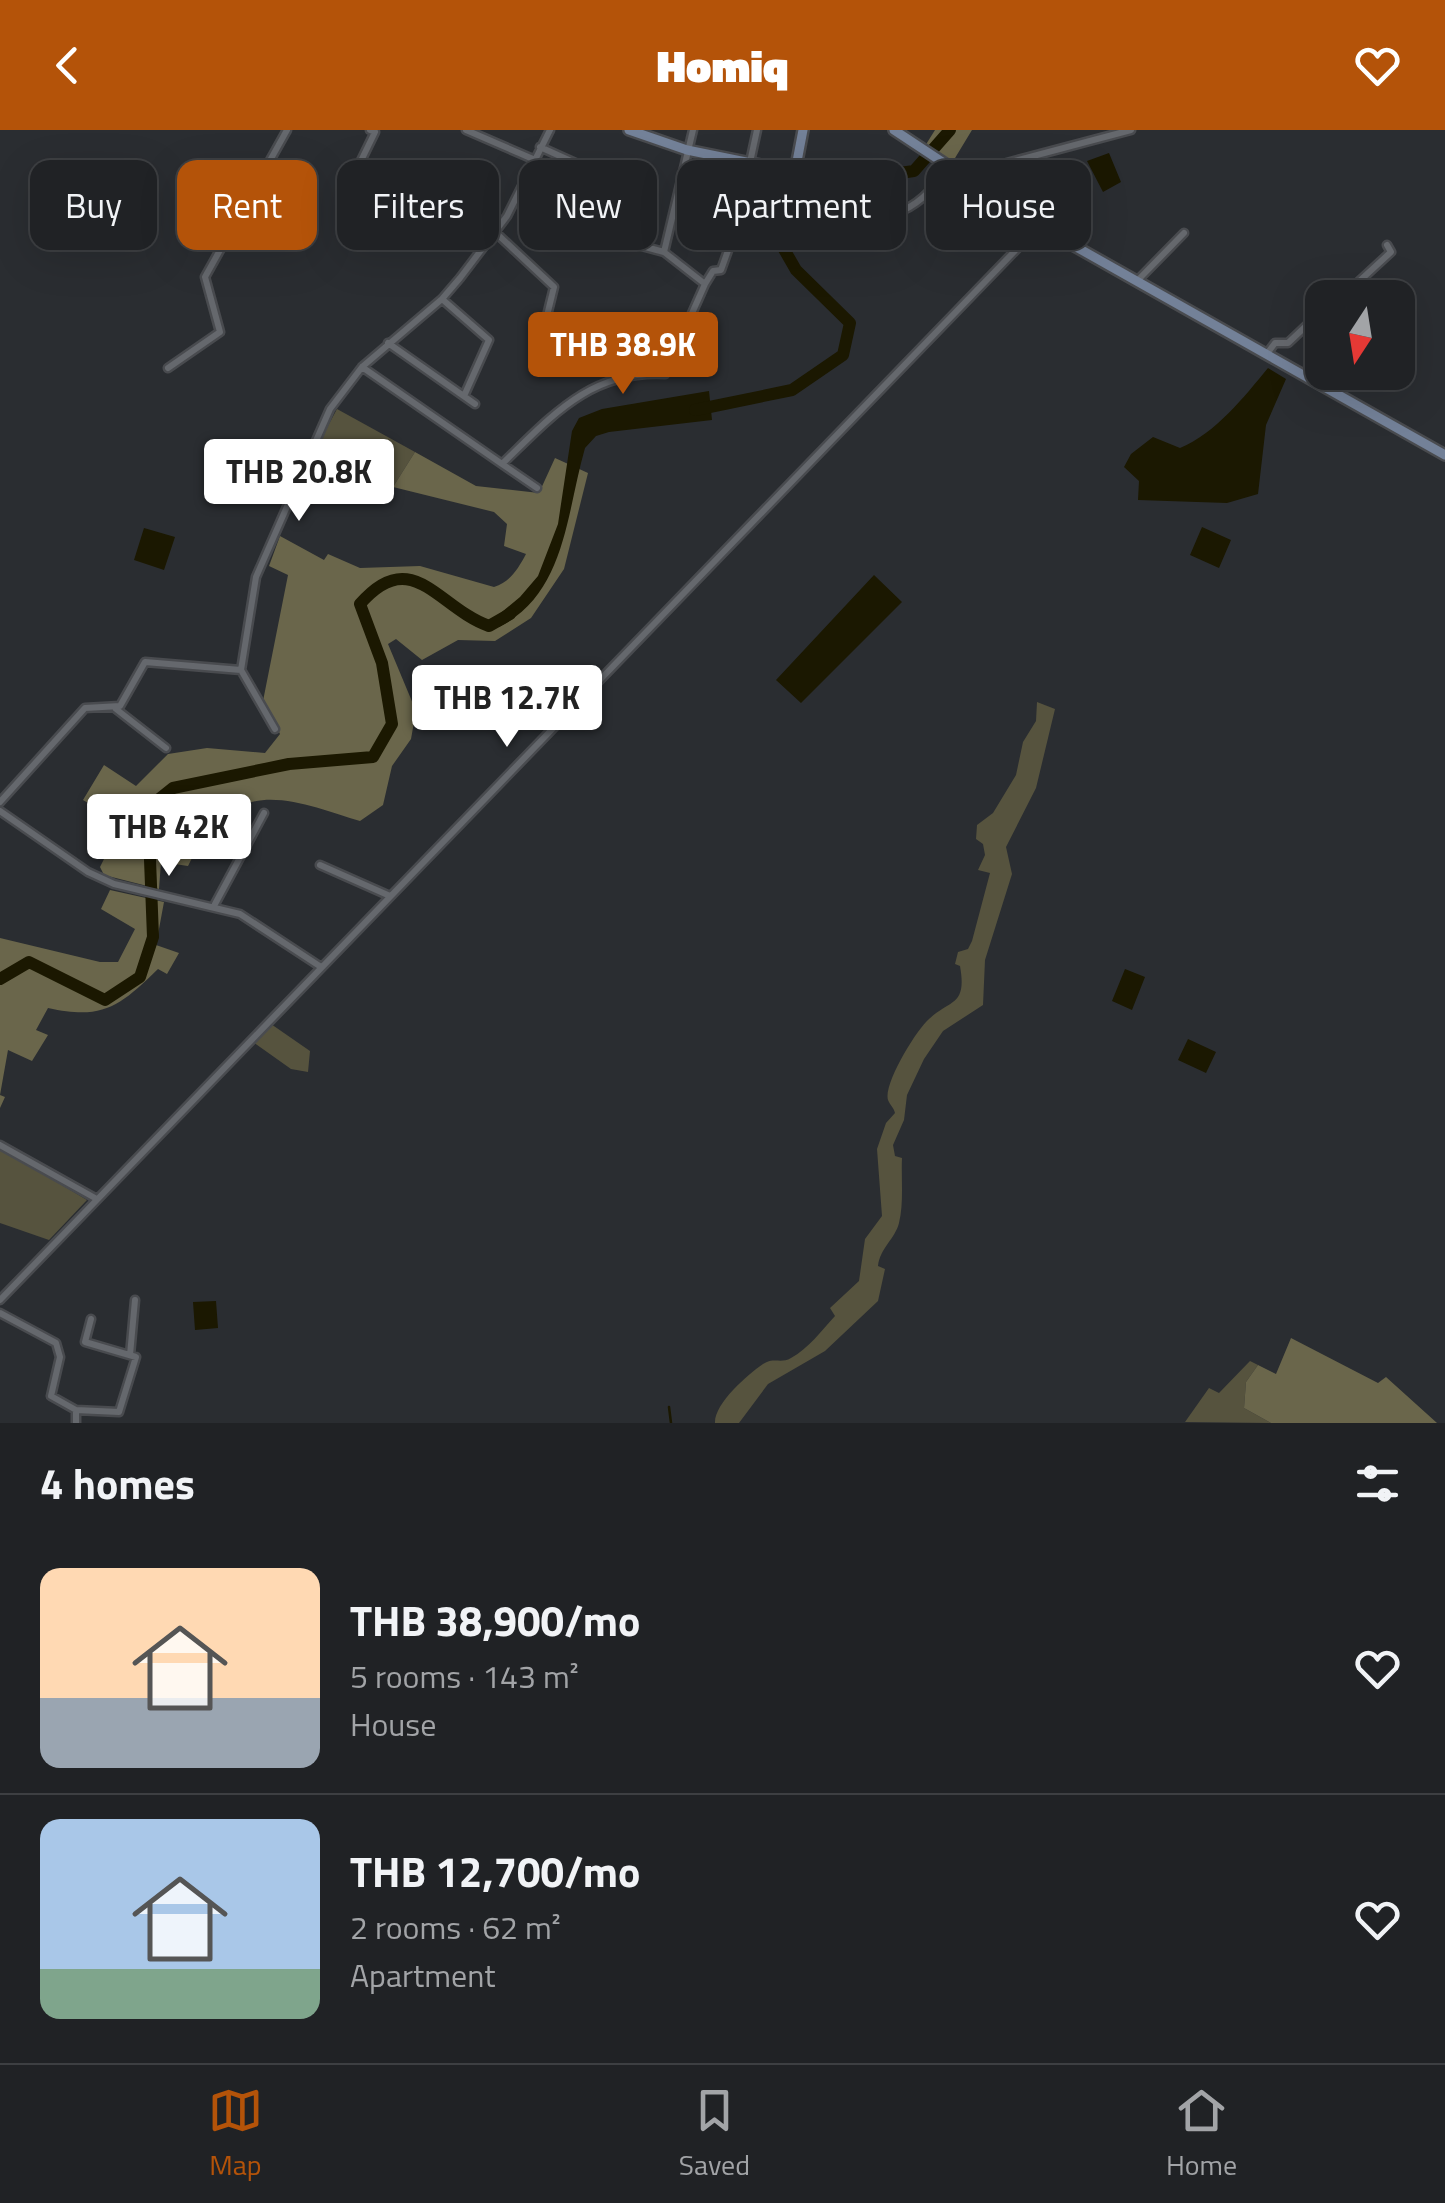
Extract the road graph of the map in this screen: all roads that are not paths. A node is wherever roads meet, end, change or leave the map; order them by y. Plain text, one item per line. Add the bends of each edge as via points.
1 (286, 130) edge
2 (370, 130) edge
3 (466, 130) edge
4 (550, 130) edge
5 (629, 130) edge
6 (694, 130) edge
7 (757, 130) edge
8 (802, 130) edge
9 (894, 130) edge
10 (1132, 130) edge
11 (540, 147) junction
12 (688, 150) junction
13 (533, 159) junction
14 (361, 160) edge
15 (569, 160) edge
16 (740, 160) edge
17 (751, 160) edge
18 (796, 160) edge
19 (939, 160) edge
20 (1018, 160) edge
21 (517, 197) junction
22 (499, 226) edge
23 (1184, 233) dead end
24 (499, 236) edge
25 (1387, 245) dead end
26 (481, 250) edge
27 (727, 250) edge
28 (1016, 250) edge
29 (1082, 250) edge
30 (664, 252) junction
31 (1136, 280) junction
32 (1361, 280) edge
33 (705, 284) junction
34 (442, 300) junction
35 (1305, 327) edge
36 (618, 328) dead end
37 (388, 343) junction
38 (1265, 356) junction
39 (603, 362) junction
40 (362, 367) junction
41 (168, 368) dead end
42 (626, 375) junction
43 (464, 396) junction
44 (475, 404) dead end
45 (1445, 455) edge
46 (234, 458) dead end
47 (502, 464) junction
48 (296, 484) junction
49 (536, 488) dead end
50 (241, 670) junction
51 (116, 709) junction
52 (274, 729) dead end
53 (166, 748) dead end
54 (0, 802) edge
55 (0, 811) edge
56 (264, 813) dead end
57 (320, 866) dead end
58 (390, 896) junction
59 (214, 905) junction
60 (321, 967) junction
61 (0, 1145) edge
62 (96, 1198) junction
63 (0, 1300) edge
64 (135, 1300) dead end
65 (0, 1313) edge
66 (91, 1319) dead end
67 (130, 1355) junction
68 (76, 1410) junction
69 (76, 1423) edge

1 - 41 street via 205,276 220,332
2 - 14 street via 375,132
3 - 13 street
4 - 11 street
5 - 12 street
6 - 12 street
7 - 17 street
8 - 18 street
9 - 19 street
10 - 20 street
11 - 13 street
11 - 15 street
12 - 16 street
12 - 30 street
13 - 21 street
21 - 22 street
21 - 30 street via 612,238
23 - 31 street
24 - 39 street via 554,287 543,332
25 - 32 street via 1391,252
26 - 34 street
27 - 33 street via 721,270
28 - 58 street
29 - 31 street
30 - 33 street
31 - 38 street
33 - 42 street via 665,374
34 - 37 street
34 - 43 street via 489,340
35 - 38 street via 1288,343 1274,342
36 - 39 street
37 - 40 street
37 - 43 street
38 - 45 street
39 - 42 street
40 - 47 street
40 - 48 street via 330,408
42 - 47 street via 554,410
43 - 44 street
46 - 48 street
47 - 49 street
48 - 50 street via 256,577
50 - 51 street via 151,661
50 - 52 street
51 - 53 street
51 - 54 street via 85,708
55 - 59 street via 58,855 114,884
56 - 59 street
57 - 58 street
58 - 60 street
59 - 60 street via 240,914
60 - 62 street
61 - 62 street
62 - 63 street
64 - 67 street
65 - 68 street via 56,1343 60,1357 51,1396
66 - 67 street via 84,1342
67 - 68 street via 136,1357 119,1412
68 - 69 street

